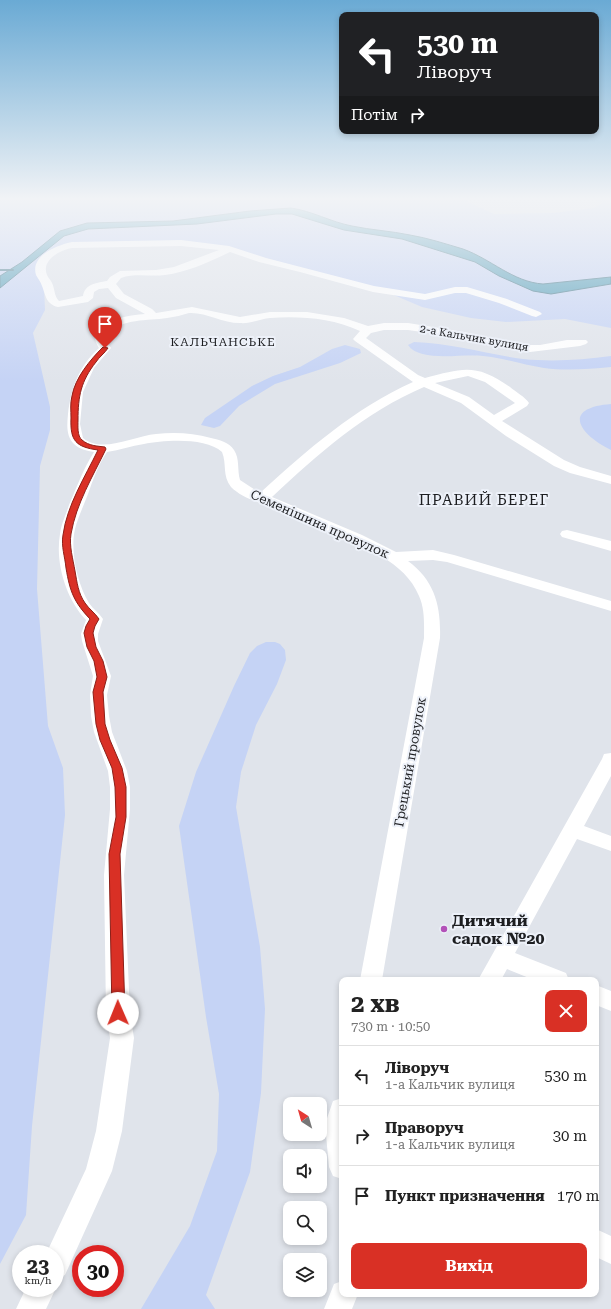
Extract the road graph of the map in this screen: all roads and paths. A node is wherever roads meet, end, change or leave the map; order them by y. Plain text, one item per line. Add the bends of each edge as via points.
1 (44, 260) edge
2 (205, 260) edge
3 (269, 260) edge
4 (111, 284) junction
5 (536, 314) dead end
6 (153, 316) junction
7 (366, 330) junction
8 (582, 342) dead end
9 (422, 382) junction
10 (494, 420) junction
11 (103, 449) junction
12 (611, 480) edge
13 (262, 499) junction
14 (567, 534) dead end
15 (611, 546) edge
16 (394, 557) junction
17 (611, 606) edge
18 (611, 759) edge
19 (572, 829) junction
20 (611, 844) edge
21 (501, 957) junction
22 (372, 977) edge
23 (491, 977) edge
24 (551, 977) edge
25 (599, 996) edge
26 (611, 1001) edge
27 (339, 1120) edge
28 (339, 1135) edge
29 (599, 1244) edge
30 (64, 1246) edge
31 (611, 1250) edge
32 (37, 1297) edge
33 (343, 1297) edge
34 (30, 1309) edge
35 (338, 1309) edge

1 - 4 street via 41,275 46,280 52,301 58,304 84,300 88,298 92,288
2 - 4 street via 156,274 123,274
3 - 5 street via 373,289 424,297 467,290
4 - 6 street via 120,296
6 - 7 street, 2-а Кальчик вулиця via 192,310 238,320 270,315 306,315 328,318
6 - 11 street, 2-а Кальчик вулиця via 128,320 105,328 100,336 105,348 93,361 78,387 75,397 76,438 89,447
7 - 8 street, 2-а Кальчик вулиця via 380,327 411,327 526,348 552,348
7 - 9 street via 361,334 361,341
9 - 10 street via 465,400
9 - 10 street via 471,372 523,402
9 - 13 street via 390,397 356,420
10 - 12 street via 566,467
11 - 13 street, Семенішина провулок via 148,439 170,438 189,438 221,445 231,455 233,479 236,484
11 - 30 street via 74,511 67,534 67,545 77,596 95,619 88,633 102,677 98,692 101,724 117,768 120,787 121,817 114,854 114,875 118,1013 122,1038 114,1101 99,1170
13 - 16 street, Семенішина провулок via 361,539
14 - 15 street
16 - 17 street, Семенішина провулок via 433,555 448,558
16 - 22 street, Грецький провулок via 412,572 428,594 433,608 434,623
18 - 19 street
19 - 20 street
19 - 21 street
21 - 23 street
21 - 24 street
25 - 26 street
27 - 28 street
29 - 31 street
32 - 34 street
33 - 35 street

